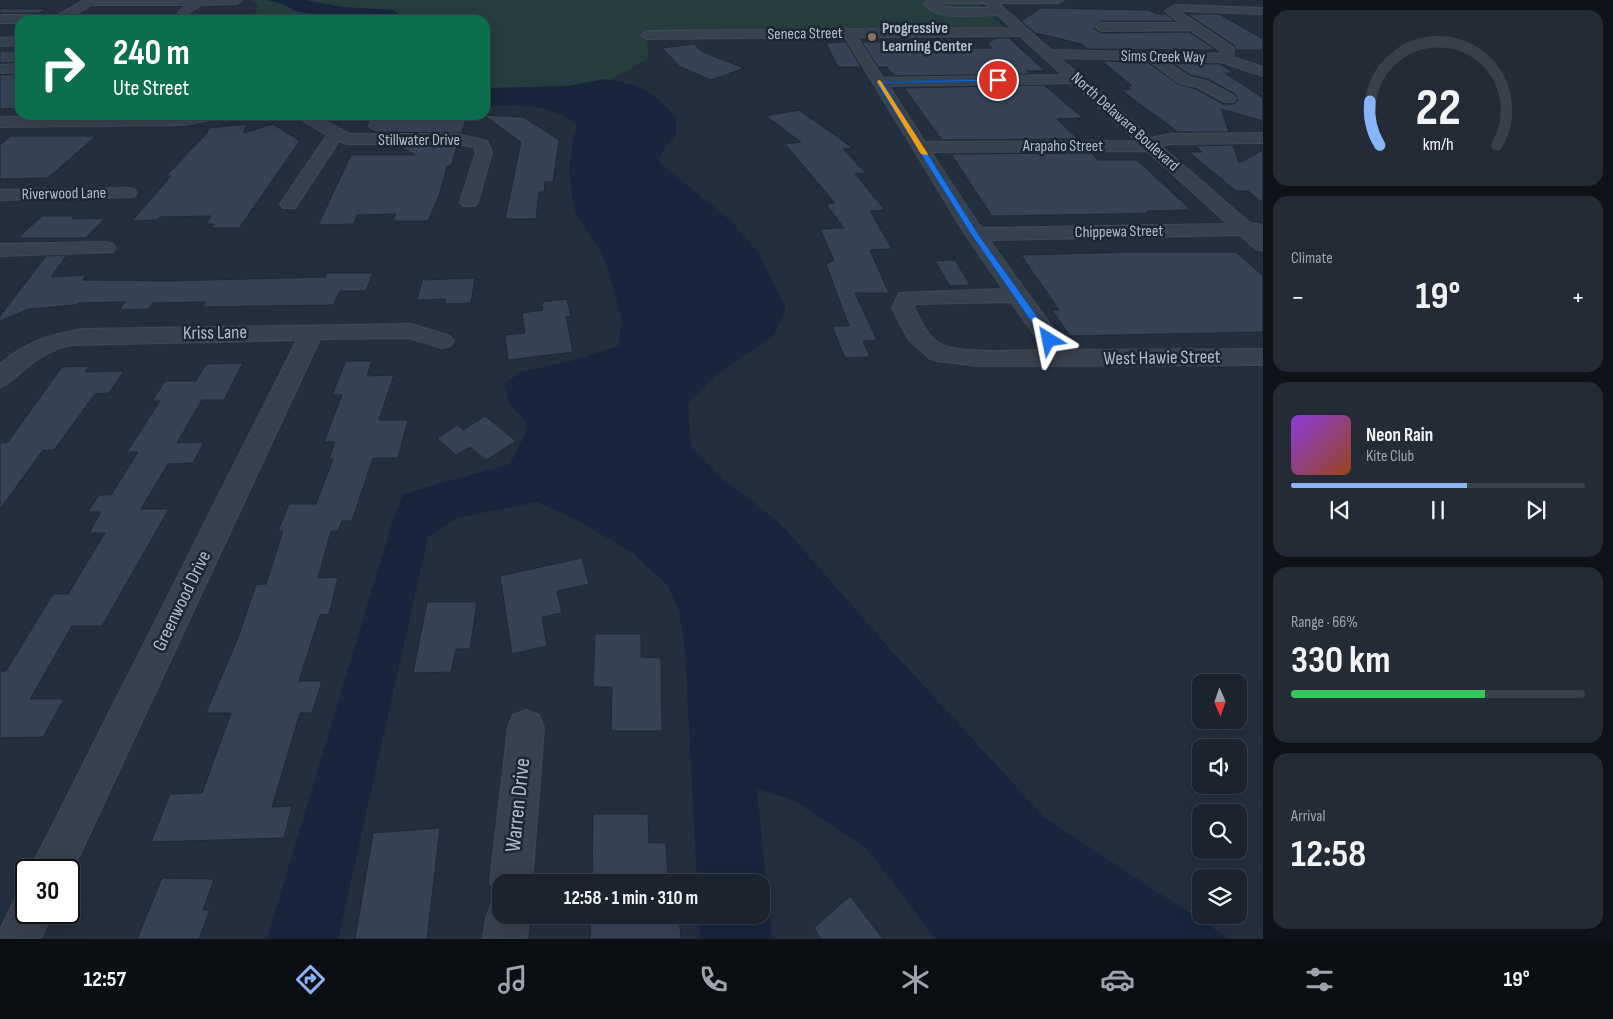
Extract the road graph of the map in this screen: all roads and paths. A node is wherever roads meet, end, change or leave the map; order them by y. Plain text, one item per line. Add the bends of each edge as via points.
1 (988, 0) edge
2 (1018, 0) edge
3 (1058, 0) edge
4 (90, 1) edge
5 (156, 1) edge
6 (182, 1) edge
7 (206, 1) edge
8 (236, 1) dead end
9 (127, 2) junction
10 (1263, 10) edge
11 (1000, 11) junction
12 (67, 15) edge
13 (107, 15) dead end
14 (183, 15) edge
15 (0, 19) edge
16 (15, 19) edge
17 (1192, 26) junction
18 (1101, 27) dead end
19 (1023, 32) junction
20 (849, 34) junction
21 (647, 35) dead end
22 (0, 42) edge
23 (15, 42) edge
24 (1043, 50) junction
25 (1152, 56) junction
26 (1222, 58) junction
27 (15, 68) edge
28 (0, 69) edge
29 (1263, 72) edge
30 (1077, 79) junction
31 (1184, 80) junction
32 (879, 82) junction
33 (1189, 95) dead end
34 (1229, 99) dead end
35 (184, 120) edge
36 (310, 120) edge
37 (0, 122) edge
38 (335, 134) junction
39 (1263, 138) edge
40 (1151, 146) junction
41 (920, 147) junction
42 (128, 193) dead end
43 (0, 195) edge
44 (469, 202) dead end
45 (289, 204) dead end
46 (1255, 230) edge
47 (975, 234) junction
48 (1263, 245) edge
49 (106, 248) dead end
50 (0, 250) edge
51 (1017, 295) junction
52 (312, 332) junction
53 (442, 340) dead end
54 (1263, 357) edge
55 (1062, 358) junction
56 (0, 379) edge
57 (526, 728) dead end
58 (56, 859) edge
59 (512, 874) edge
60 (25, 924) edge
61 (507, 924) edge
62 (18, 939) edge
63 (505, 939) edge

1 - 2 street
1 - 11 street, North Delaware Boulevard
1 - 11 street via 940,0 930,4 947,11
2 - 3 street
4 - 9 street
4 - 12 street
5 - 6 street
5 - 9 street
6 - 7 street
7 - 8 street
7 - 14 street
9 - 13 street
10 - 17 street via 1176,8 1171,11
11 - 19 street, North Delaware Boulevard
15 - 16 street
17 - 18 street
17 - 26 street via 1228,50
19 - 20 street, Seneca Street
19 - 24 street, North Delaware Boulevard
20 - 21 street, Seneca Street
20 - 32 street
22 - 23 street
24 - 25 street, Sims Creek Way
24 - 30 street, North Delaware Boulevard
25 - 26 street, Sims Creek Way
25 - 31 street
26 - 29 street, Sims Creek Way
27 - 28 street
30 - 32 street
30 - 40 street, North Delaware Boulevard
31 - 33 street via 1178,83 1178,87
31 - 34 street via 1202,84
32 - 41 street
35 - 37 street
36 - 38 street, Stillwater Drive
38 - 44 street, Stillwater Drive via 356,140 458,139 481,144 484,152
38 - 45 street
39 - 40 street, Arapaho Street via 1170,138
40 - 41 street, Arapaho Street
40 - 46 street, North Delaware Boulevard
41 - 47 street
42 - 43 street, Riverwood Lane
46 - 47 street, Chippewa Street
46 - 48 street, North Delaware Boulevard
47 - 51 street
49 - 50 street
51 - 55 street
51 - 55 street, West Hawie Street via 907,298 903,308 917,335 937,353 979,358
52 - 53 street, Kriss Lane via 411,331
52 - 56 street, Kriss Lane via 67,338 35,349
52 - 58 street, Greenwood Drive
54 - 55 street, West Hawie Street
57 - 59 street, Warren Drive
60 - 62 street
61 - 63 street

